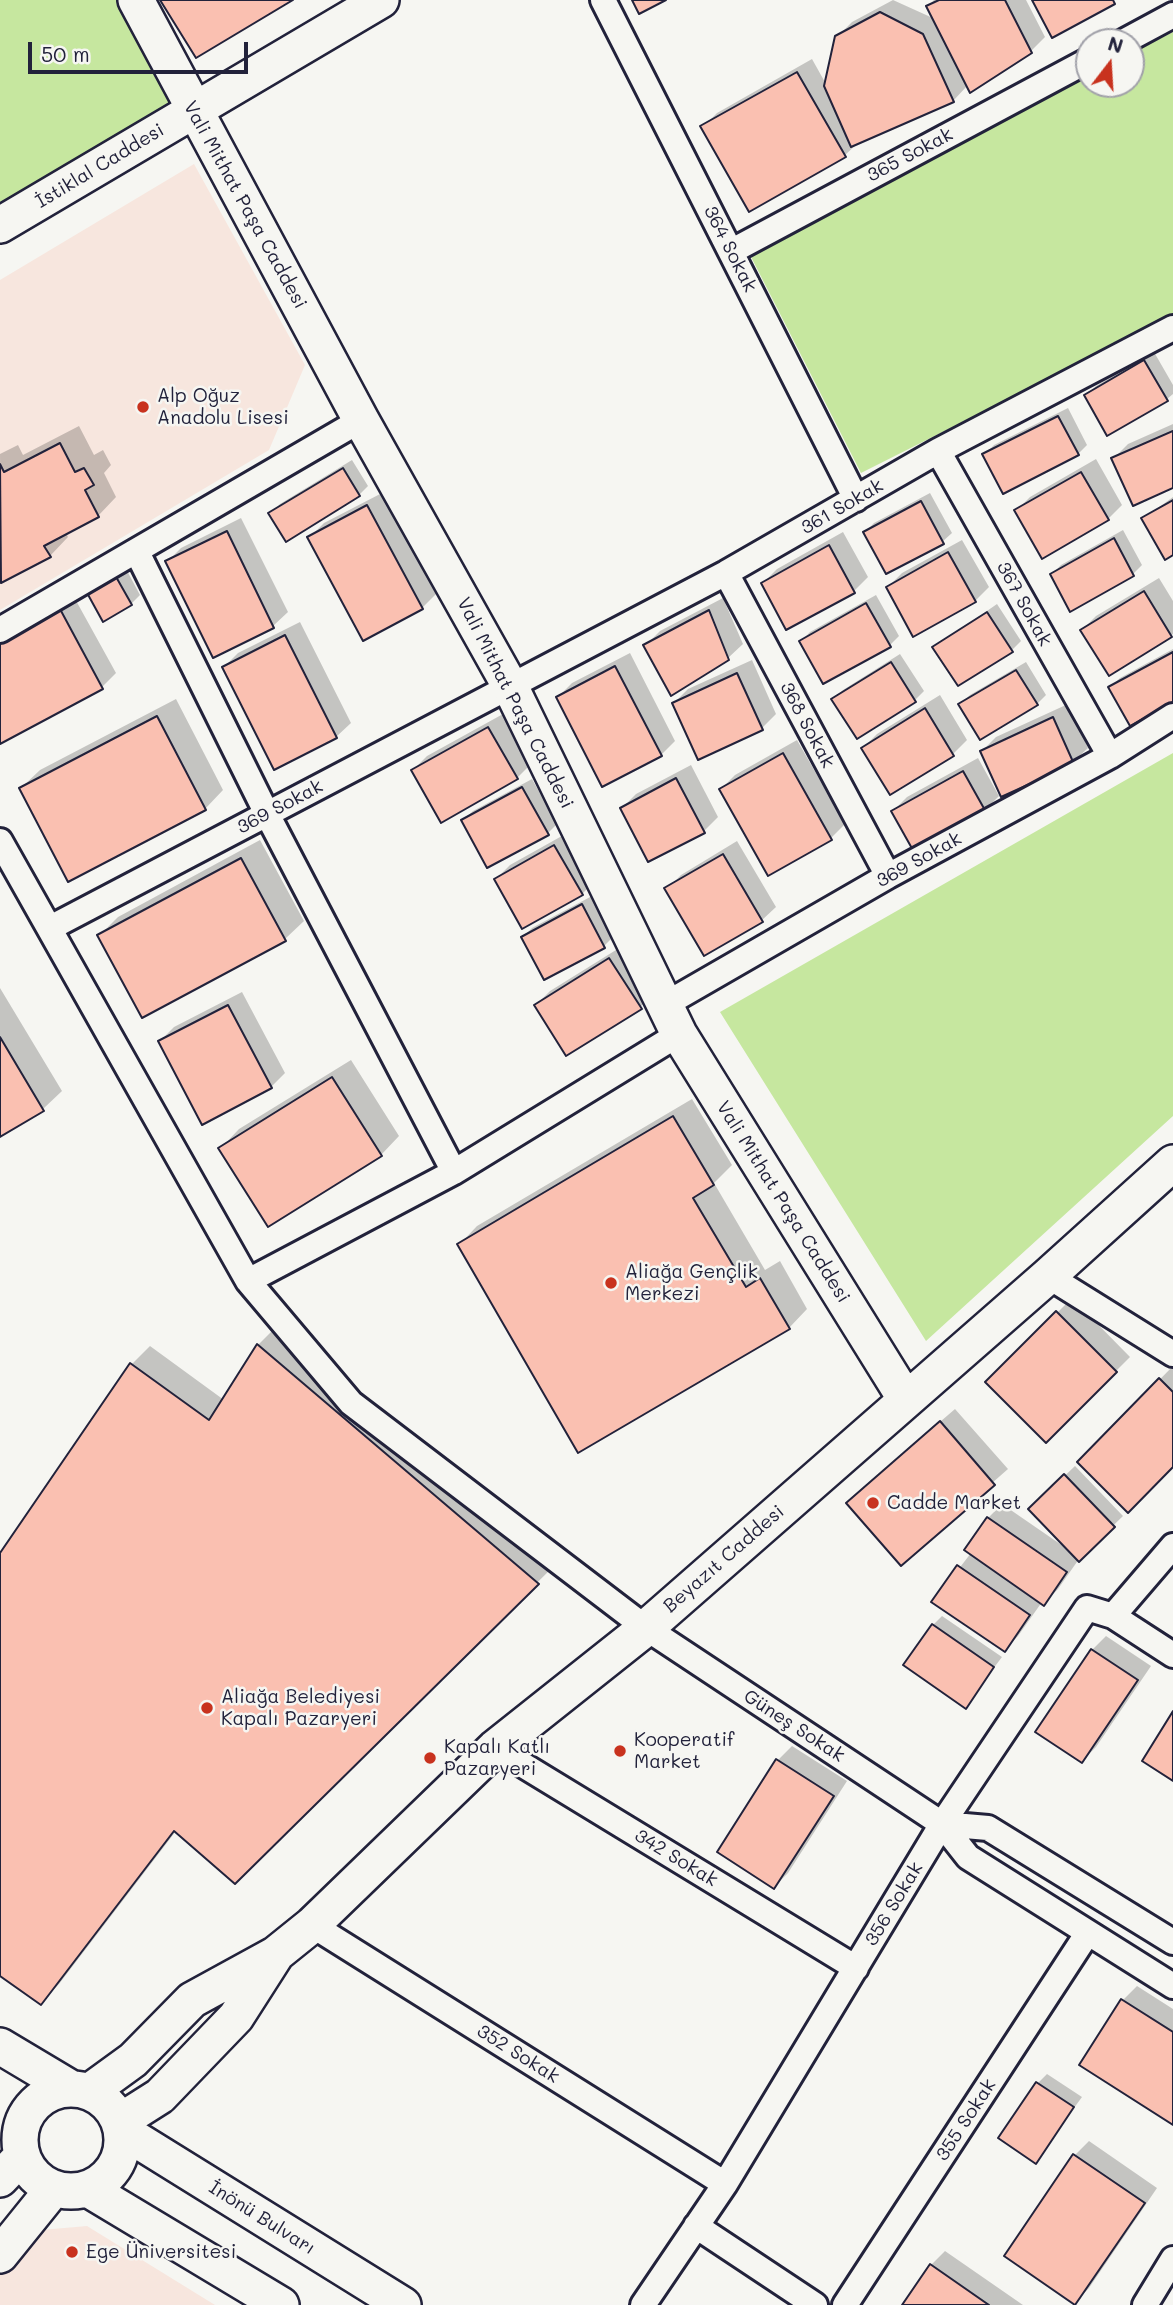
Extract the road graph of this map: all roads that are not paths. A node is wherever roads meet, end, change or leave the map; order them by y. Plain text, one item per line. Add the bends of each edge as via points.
1 (136, 0) edge
2 (381, 0) edge
3 (603, 0) edge
4 (1173, 15) edge
5 (1145, 30) edge
6 (1075, 67) edge
7 (192, 110) junction
8 (0, 225) edge
9 (732, 251) junction
10 (1171, 334) edge
11 (361, 420) junction
12 (938, 451) junction
13 (856, 499) junction
14 (137, 552) junction
15 (726, 573) junction
16 (0, 630) edge
17 (510, 686) junction
18 (1173, 716) edge
19 (1110, 756) junction
20 (267, 814) junction
21 (0, 841) edge
22 (888, 876) junction
23 (50, 928) junction
24 (672, 1019) junction
25 (1173, 1163) edge
26 (454, 1172) junction
27 (1048, 1276) junction
28 (248, 1281) junction
29 (1173, 1354) edge
30 (905, 1398) junction
31 (1173, 1546) edge
32 (1113, 1616) junction
33 (646, 1628) junction
34 (1173, 1655) edge
35 (495, 1748) junction
36 (943, 1824) junction
37 (312, 1925) junction
38 (1087, 1934) junction
39 (1173, 1942) edge
40 (276, 1954) junction
41 (856, 1968) junction
42 (1173, 1986) edge
43 (0, 2046) edge
44 (80, 2091) junction
45 (120, 2126) junction
46 (11, 2154) edge
47 (725, 2184) junction
48 (54, 2188) junction
49 (88, 2189) junction
50 (696, 2226) junction
51 (0, 2255) edge
52 (1173, 2259) edge
53 (281, 2305) edge
54 (403, 2305) edge
55 (643, 2305) edge
56 (815, 2305) edge
57 (845, 2305) edge
58 (1145, 2305) edge

1 - 7 street, Vali Mithat Paşa Caddesi
2 - 7 street, İstiklal Caddesi
3 - 9 street, 364 Sokak
4 - 5 street
6 - 9 street, 365 Sokak
7 - 8 street, İstiklal Caddesi
7 - 11 street, Vali Mithat Paşa Caddesi
9 - 13 street, 364 Sokak
10 - 12 street, 361 Sokak
11 - 14 street
11 - 17 street, Vali Mithat Paşa Caddesi
12 - 13 street, 361 Sokak
12 - 19 street, 367 Sokak
13 - 15 street, 361 Sokak
14 - 16 street
14 - 20 street
15 - 17 street, 361 Sokak
15 - 22 street, 368 Sokak
17 - 20 street, 369 Sokak
17 - 24 street, Vali Mithat Paşa Caddesi
18 - 19 street, 369 Sokak
19 - 22 street, 369 Sokak
20 - 23 street, 369 Sokak
20 - 26 street
21 - 23 street, Güneş Sokak
22 - 24 street, 369 Sokak
23 - 28 street, Güneş Sokak
24 - 26 street, 369 Sokak
24 - 30 street, Vali Mithat Paşa Caddesi
25 - 27 street, Beyazıt Caddesi
26 - 28 street, 369 Sokak
27 - 29 street
27 - 30 street, Beyazıt Caddesi
28 - 33 street, Güneş Sokak via 351,1403
30 - 33 street, Beyazıt Caddesi
31 - 32 street
32 - 34 street
32 - 36 street, 356 Sokak via 1087,1608
33 - 35 street, Beyazıt Caddesi
33 - 36 street, Güneş Sokak
35 - 37 street, Beyazıt Caddesi
35 - 41 street, 342 Sokak
36 - 38 street, Güneş Sokak via 968,1857
36 - 39 street, Güneş Sokak via 988,1828
36 - 41 street, 356 Sokak
37 - 40 street, Beyazıt Caddesi
37 - 47 street, 352 Sokak
38 - 42 street, Güneş Sokak
38 - 57 street, 355 Sokak
40 - 44 street, Beyazıt Caddesi via 192,2000 132,2060
40 - 45 street, Beyazıt Caddesi via 236,2017 160,2096
41 - 47 street, 356 Sokak
43 - 44 street
44 - 45 street via 106,2104
44 - 46 street via 44,2097 32,2107
45 - 49 street via 119,2159 101,2182
45 - 54 street, İnönü Bulvarı
46 - 48 street
47 - 50 street, 356 Sokak
48 - 49 street
48 - 51 street
49 - 53 street
50 - 55 street, 356 Sokak
50 - 56 street
52 - 58 street

